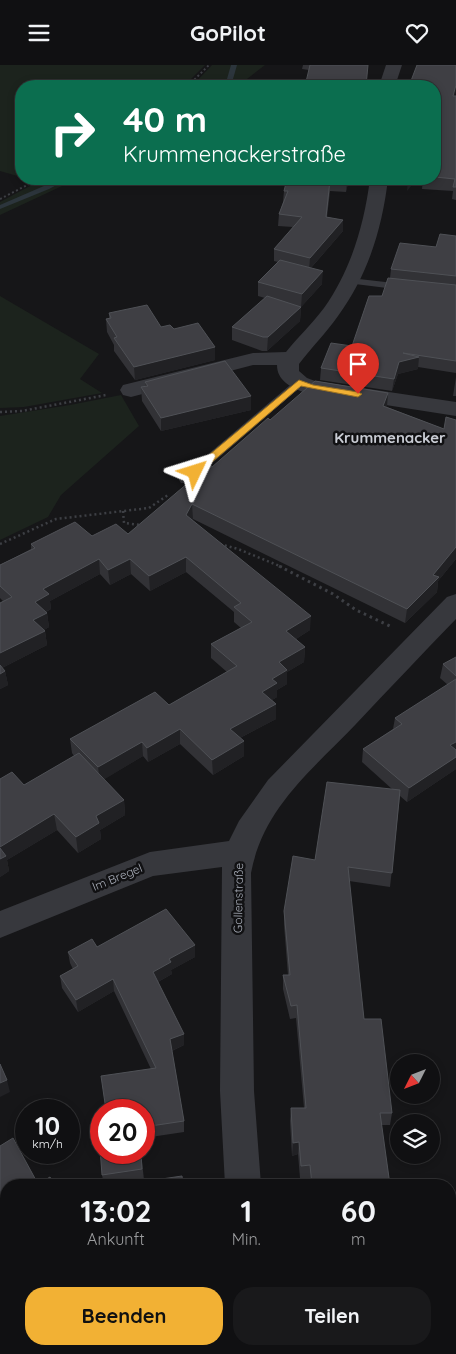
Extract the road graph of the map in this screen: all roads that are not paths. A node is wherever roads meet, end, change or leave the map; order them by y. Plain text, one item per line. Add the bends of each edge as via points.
1 (394, 65) edge
2 (389, 80) edge
3 (378, 185) edge
4 (350, 281) junction
5 (411, 287) edge
6 (292, 358) junction
7 (299, 383) junction
8 (131, 390) road end
9 (456, 409) edge
10 (185, 480) road end
11 (456, 603) edge
12 (240, 852) junction
13 (0, 925) edge
14 (243, 1179) edge

1 - 2 street
3 - 4 street via 372,221
4 - 5 lane
4 - 6 street via 326,318
6 - 7 street via 287,370
6 - 8 street via 253,359
7 - 9 street
7 - 10 lane
11 - 12 street, Gollenstraße via 282,782 256,818
12 - 13 street, Im Bregel via 150,863
12 - 14 street, Gollenstraße via 236,866 236,1005

